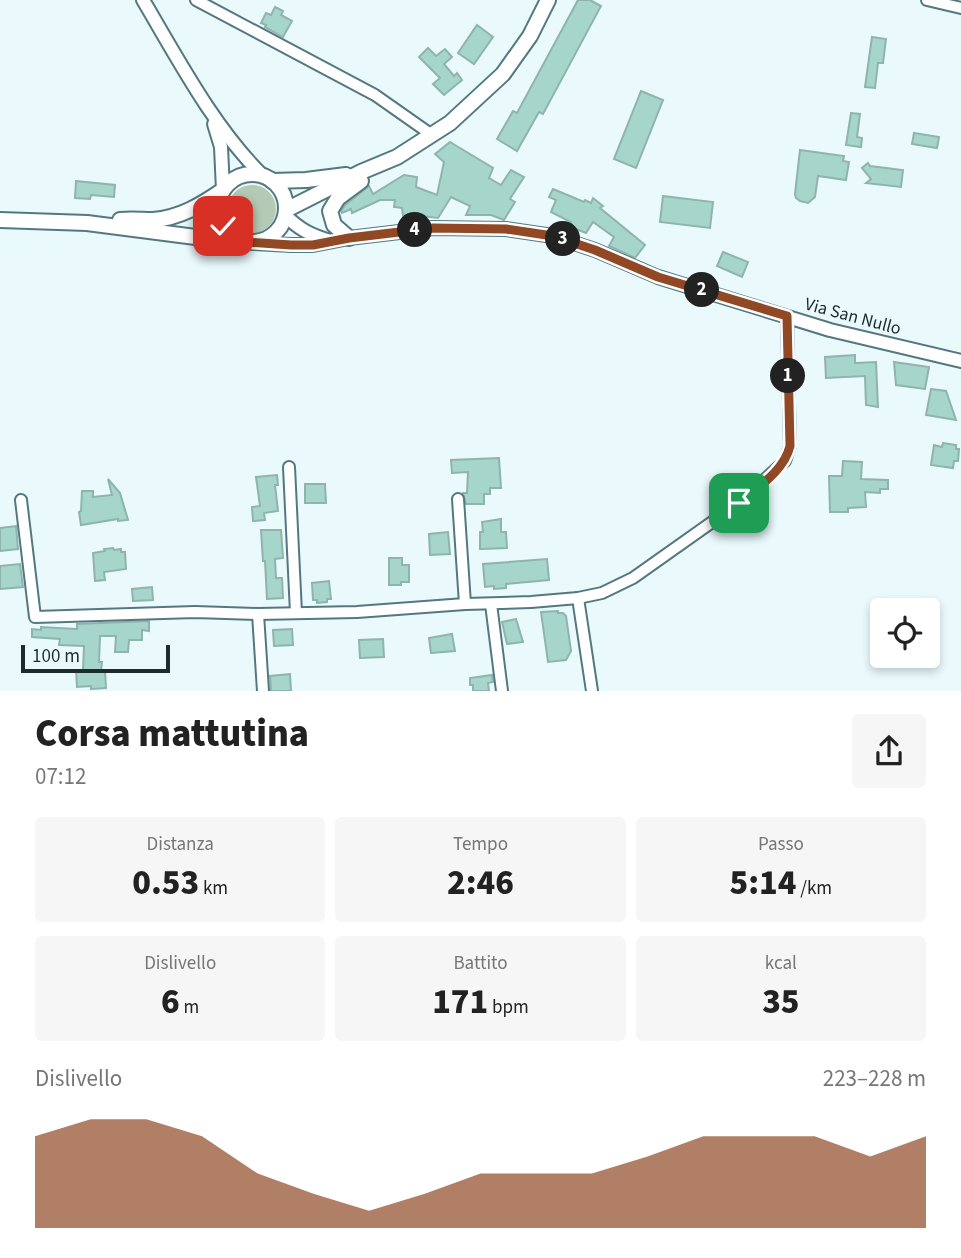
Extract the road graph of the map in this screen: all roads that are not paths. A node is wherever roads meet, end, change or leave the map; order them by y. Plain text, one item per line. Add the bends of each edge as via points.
1 (143, 0) edge
2 (196, 0) edge
3 (548, 0) edge
4 (927, 0) edge
5 (961, 8) edge
6 (209, 110) junction
7 (432, 135) junction
8 (397, 158) junction
9 (361, 172) junction
10 (268, 178) junction
11 (223, 190) junction
12 (286, 213) junction
13 (0, 220) edge
14 (87, 223) junction
15 (349, 238) junction
16 (331, 241) junction
17 (250, 242) junction
18 (787, 316) junction
19 (961, 361) edge
20 (289, 467) dead end
21 (458, 499) dead end
22 (21, 500) dead end
23 (578, 598) junction
24 (465, 604) junction
25 (491, 604) junction
26 (296, 613) junction
27 (258, 614) junction
28 (263, 691) edge
29 (502, 691) edge
30 (592, 691) edge

1 - 6 street
2 - 7 street via 375,95
3 - 7 main road via 503,74
4 - 5 street
6 - 10 street via 237,148
6 - 11 street via 221,147
7 - 8 main road
8 - 9 main road
8 - 15 main road via 338,198 331,218
9 - 10 main road via 306,180
9 - 12 main road
10 - 11 main road via 241,176
10 - 12 main road via 284,196
11 - 14 main road via 193,210 172,217
11 - 17 main road via 218,208 223,226 237,239
12 - 16 street via 299,228
12 - 17 main road via 271,237
13 - 14 main road
14 - 17 main road
15 - 16 street, Via San Nullo
15 - 18 street, Via San Nullo via 433,228 506,229 553,236 658,277
16 - 17 street, Via San Nullo via 313,245
18 - 19 street, Via San Nullo
18 - 23 street via 790,446 785,461 739,503 633,578 602,593
20 - 26 street
21 - 24 street
22 - 27 street via 35,617 195,611
23 - 25 street
23 - 30 street
24 - 25 street
24 - 26 street
25 - 29 street
26 - 27 street
27 - 28 street

